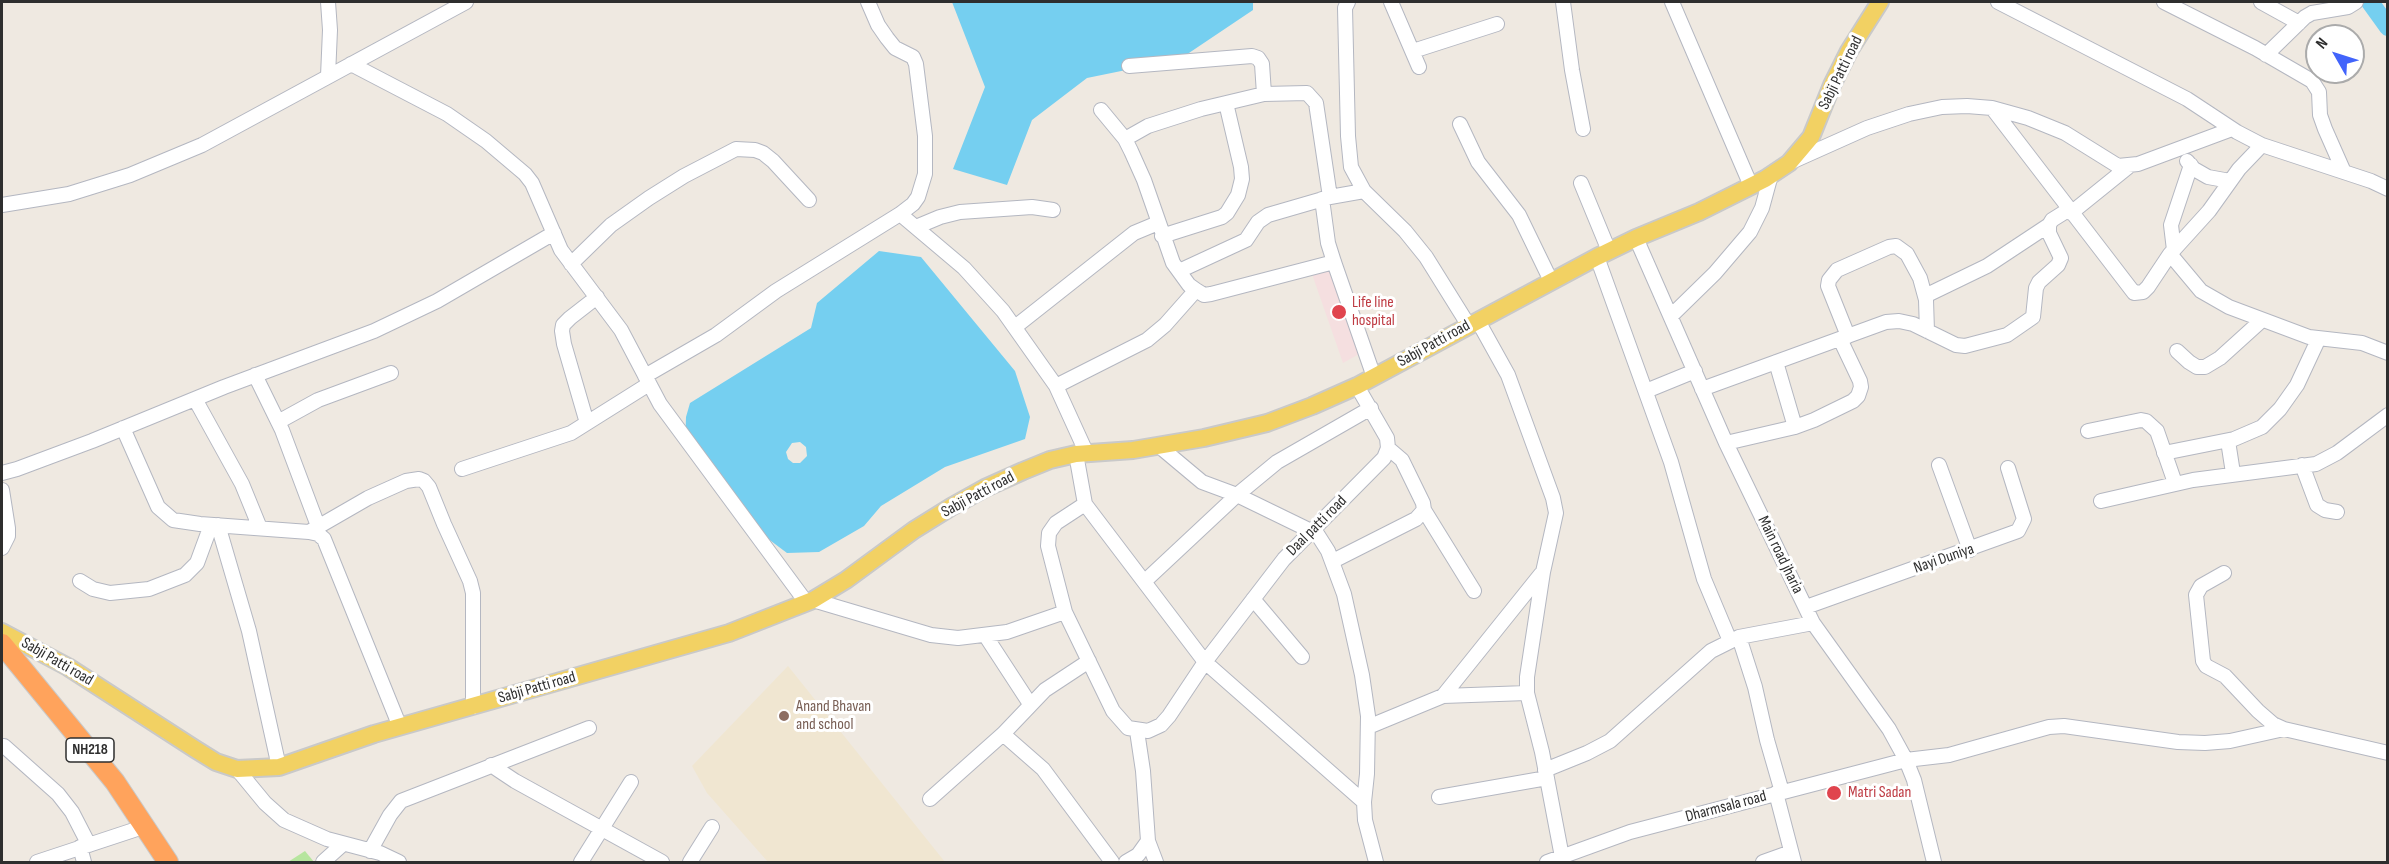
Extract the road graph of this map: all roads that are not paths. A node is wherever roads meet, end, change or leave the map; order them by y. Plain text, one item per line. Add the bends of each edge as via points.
1 (328, 2) edge
2 (466, 2) edge
3 (868, 2) edge
4 (1348, 2) edge
5 (1391, 2) edge
6 (1563, 2) edge
7 (1672, 2) edge
8 (1880, 2) edge
9 (1998, 2) edge
10 (2164, 2) edge
11 (2261, 2) edge
12 (2355, 2) edge
13 (2299, 23) junction
14 (1497, 24) dead end
15 (1413, 51) junction
16 (2266, 55) junction
17 (351, 64) junction
18 (1129, 66) dead end
19 (1419, 67) dead end
20 (328, 76) junction
21 (1264, 94) junction
22 (1227, 103) junction
23 (1992, 108) junction
24 (1101, 110) dead end
25 (1460, 124) dead end
26 (1583, 129) dead end
27 (2232, 129) junction
28 (1125, 139) junction
29 (2262, 145) junction
30 (2179, 149) junction
31 (1789, 163) junction
32 (2191, 165) junction
33 (2128, 167) junction
34 (2344, 172) junction
35 (1771, 175) junction
36 (2230, 181) junction
37 (1581, 183) dead end
38 (1751, 186) junction
39 (2388, 189) edge
40 (1364, 191) junction
41 (1326, 198) junction
42 (809, 200) dead end
43 (2, 205) edge
44 (1053, 210) dead end
45 (2070, 212) junction
46 (900, 214) junction
47 (2049, 225) junction
48 (916, 227) junction
49 (1160, 230) junction
50 (554, 233) junction
51 (1636, 238) junction
52 (2172, 252) junction
53 (1603, 254) junction
54 (1334, 262) junction
55 (571, 264) junction
56 (1179, 271) junction
57 (1551, 281) junction
58 (1196, 290) junction
59 (1924, 296) junction
60 (597, 297) junction
61 (1671, 316) junction
62 (2262, 320) junction
63 (1473, 323) junction
64 (1015, 327) junction
65 (1927, 331) junction
66 (1844, 337) junction
67 (2318, 340) junction
68 (2177, 351) dead end
69 (2388, 353) edge
70 (1776, 362) junction
71 (1695, 371) junction
72 (391, 373) dead end
73 (255, 375) junction
74 (1374, 377) junction
75 (647, 380) junction
76 (1056, 386) junction
77 (1357, 386) junction
78 (1702, 389) junction
79 (1646, 391) junction
80 (195, 399) junction
81 (1371, 408) junction
82 (2388, 415) edge
83 (278, 422) junction
84 (587, 423) junction
85 (1795, 427) junction
86 (123, 428) junction
87 (2088, 431) dead end
88 (2228, 441) junction
89 (1726, 442) junction
90 (1159, 446) junction
91 (1388, 448) junction
92 (2164, 453) junction
93 (1082, 454) junction
94 (1939, 465) dead end
95 (2302, 465) junction
96 (462, 468) dead end
97 (2007, 468) dead end
98 (2, 473) edge
99 (2233, 474) junction
100 (2175, 483) junction
101 (2, 490) edge
102 (1237, 495) junction
103 (2101, 501) dead end
104 (1085, 504) junction
105 (1424, 510) junction
106 (2337, 512) dead end
107 (215, 525) junction
108 (260, 528) junction
109 (314, 529) junction
110 (1313, 530) junction
111 (2, 548) edge
112 (1970, 550) junction
113 (1333, 561) junction
114 (1543, 572) junction
115 (2224, 573) dead end
116 (80, 581) dead end
117 (1145, 582) junction
118 (1474, 591) dead end
119 (1253, 599) junction
120 (809, 601) junction
121 (1806, 607) junction
122 (1065, 612) junction
123 (1813, 623) junction
124 (2, 632) edge
125 (985, 635) junction
126 (1735, 639) junction
127 (2, 644) edge
128 (1302, 657) dead end
129 (1089, 661) junction
130 (1205, 662) junction
131 (1527, 693) junction
132 (1443, 696) junction
133 (1030, 704) junction
134 (473, 706) junction
135 (400, 727) junction
136 (1368, 727) junction
137 (589, 728) dead end
138 (2284, 729) junction
139 (1137, 731) junction
140 (1003, 734) junction
141 (4, 746) dead end
142 (2388, 753) edge
143 (1906, 760) junction
144 (491, 765) junction
145 (279, 767) junction
146 (237, 769) junction
147 (1546, 774) junction
148 (631, 782) dead end
149 (1779, 792) junction
150 (1439, 797) dead end
151 (930, 799) dead end
152 (1364, 802) junction
153 (146, 826) junction
154 (712, 827) dead end
155 (602, 830) junction
156 (1148, 841) junction
157 (343, 844) junction
158 (85, 846) junction
159 (370, 851) junction
160 (1584, 856) edge
161 (1562, 857) junction
162 (1792, 857) edge
163 (37, 862) edge
164 (84, 862) edge
165 (168, 862) edge
166 (322, 862) edge
167 (399, 862) edge
168 (581, 862) edge
169 (662, 862) edge
170 (690, 862) edge
171 (1112, 862) edge
172 (1126, 862) edge
173 (1156, 862) edge
174 (1376, 862) edge
175 (1547, 862) edge
176 (1763, 862) edge
177 (1934, 862) edge

1 - 20 street
2 - 17 street
3 - 46 street via 887,39 913,57 916,64 925,136 925,174 918,197
4 - 40 street via 1348,136 1352,167
5 - 15 street
6 - 26 street
7 - 38 street
8 - 31 main road, Sabji Patti road via 1849,51 1811,137
9 - 27 street via 2187,99
10 - 16 street
11 - 13 street
12 - 13 street via 2340,9 2312,13
13 - 16 street
14 - 15 street
15 - 19 street
16 - 34 street via 2316,86 2320,115
17 - 20 street
17 - 50 street via 447,114 514,163 531,183
18 - 21 street via 1256,56 1262,64
20 - 43 street via 202,145 130,176 69,194
21 - 22 street
21 - 41 street via 1299,92 1312,96
22 - 28 street via 1173,117
22 - 49 street via 1241,167 1238,195 1222,217
23 - 31 street via 1942,107 1910,114 1867,128
23 - 33 street via 2048,125 2118,166
23 - 45 street
24 - 28 street
25 - 57 street via 1478,162 1519,215
27 - 29 street
27 - 30 street
28 - 49 street via 1144,180
29 - 34 street
29 - 36 street
30 - 32 street
30 - 33 street
31 - 35 main road, Sabji Patti road
32 - 36 street via 2208,177
32 - 52 street via 2171,225
33 - 45 street
34 - 39 street
35 - 38 main road, Sabji Patti road
35 - 61 street via 1765,201 1750,232
36 - 52 street
37 - 53 street
38 - 51 main road, Sabji Patti road
40 - 41 street
40 - 63 street via 1405,231
41 - 54 street via 1328,243
41 - 56 street via 1262,218 1246,240
42 - 55 street via 764,153 736,149 649,198 611,225
44 - 48 street via 1032,207 960,213
45 - 47 street
45 - 52 street via 2134,293 2143,292
46 - 48 street
46 - 75 street via 776,291
47 - 59 street via 1987,266
47 - 65 street via 2049,234 2061,258 2036,288 2035,312 2030,321 1972,346 1956,345
48 - 64 street via 992,296
49 - 56 street
49 - 64 street via 1134,233
50 - 55 street
50 - 73 street via 437,301 374,331
51 - 53 main road, Sabji Patti road
51 - 61 street, Main road jharia
52 - 62 street via 2201,291
53 - 57 main road, Sabji Patti road
53 - 79 street
54 - 58 street via 1210,294
54 - 74 street
55 - 60 street
56 - 58 street
57 - 63 main road, Sabji Patti road
58 - 76 street via 1147,340
59 - 65 street
59 - 66 street via 1911,260 1896,246 1837,270 1828,286
60 - 75 street via 621,330
60 - 84 street via 570,318 562,331
61 - 71 street, Main road jharia
62 - 67 street
62 - 68 street via 2205,367 2189,362
63 - 74 main road, Sabji Patti road
63 - 114 street via 1508,375 1553,498 1555,525
64 - 76 street
65 - 66 street via 1899,321
66 - 70 street
66 - 85 street via 1860,381 1858,396
67 - 69 street via 2362,343
67 - 88 street via 2297,385 2272,420
70 - 78 street
70 - 85 street
71 - 78 street, Main road jharia
71 - 79 street
72 - 83 street via 318,400
73 - 80 street
73 - 83 street
74 - 77 main road, Sabji Patti road
75 - 84 street
75 - 120 street via 660,404
76 - 93 street
77 - 81 street
77 - 90 main road, Sabji Patti road via 1267,423
78 - 89 street, Main road jharia
79 - 126 street via 1680,489 1704,579
80 - 86 street
80 - 108 street via 242,484
81 - 91 street via 1382,426
81 - 102 street via 1290,454
82 - 95 street via 2332,456 2316,464
83 - 109 street
84 - 96 street via 557,438
85 - 89 street
86 - 98 street
86 - 107 street via 165,515 173,520
87 - 92 street via 2146,421 2157,431
88 - 92 street
88 - 99 street
89 - 121 street, Main road jharia
90 - 93 main road, Sabji Patti road
90 - 102 street via 1202,482
91 - 105 street via 1402,460
91 - 110 street, Daal patti road via 1377,467
92 - 100 street
93 - 104 street
93 - 120 main road, Sabji Patti road via 1050,460 985,488 914,530 872,563
94 - 112 street
95 - 99 street
95 - 106 street via 2317,505
97 - 112 street, Nayi Duniya via 2024,519 2022,526 2007,537
99 - 100 street
100 - 103 street
101 - 111 street via 8,536
102 - 110 street
102 - 117 street
104 - 117 street
104 - 122 street via 1049,533 1048,546
105 - 113 street via 1416,519
105 - 118 street
107 - 108 street
107 - 116 street via 197,563 185,575 149,589 110,593
107 - 145 street via 249,632
108 - 109 street
109 - 134 street via 406,481 424,481 473,592
109 - 135 street via 328,547
110 - 113 street
110 - 119 street, Daal patti road
112 - 121 street, Nayi Duniya
113 - 136 street via 1351,624
114 - 131 street
114 - 132 street
115 - 138 street via 2201,586 2196,595 2203,661 2225,676 2265,718
117 - 130 street
119 - 128 street
119 - 130 street, Daal patti road
120 - 125 street via 931,635
120 - 134 main road, Sabji Patti road via 729,633
121 - 123 street, Main road jharia
122 - 125 street via 1007,632
122 - 129 street
123 - 126 street
123 - 143 street, Main road jharia via 1889,729
124 - 146 main road, Sabji Patti road via 77,672 216,762
125 - 133 street
126 - 147 street via 1693,664 1610,741
126 - 149 street via 1755,687
127 - 153 highway, NH218 via 94,754
129 - 133 street
129 - 139 street via 1113,711 1128,728
130 - 139 street, Daal patti road via 1161,724 1148,731
130 - 152 street
131 - 132 street
131 - 147 street
132 - 136 street
133 - 140 street
134 - 135 main road, Sabji Patti road
135 - 145 main road, Sabji Patti road
136 - 152 street
137 - 144 street
138 - 142 street
138 - 143 street, Dharmsala road via 2205,743 2049,727 1949,755
139 - 156 street
140 - 151 street
140 - 171 street via 1043,768
141 - 158 street via 58,794 72,812
143 - 149 street, Dharmsala road
143 - 177 street, Main road jharia
144 - 155 street
144 - 159 street via 401,801
145 - 146 main road, Sabji Patti road
146 - 157 street via 284,820
147 - 150 street
147 - 161 street
148 - 155 street
149 - 160 street, Dharmsala road via 1630,832
149 - 162 street
152 - 174 street
153 - 158 street
153 - 165 highway, NH218
154 - 170 street
155 - 168 street
155 - 169 street
156 - 172 street
156 - 173 street
157 - 159 street
157 - 166 street
158 - 163 street
158 - 164 street
159 - 167 street
160 - 161 street, Dharmsala road
161 - 175 street, Dharmsala road
162 - 176 street

